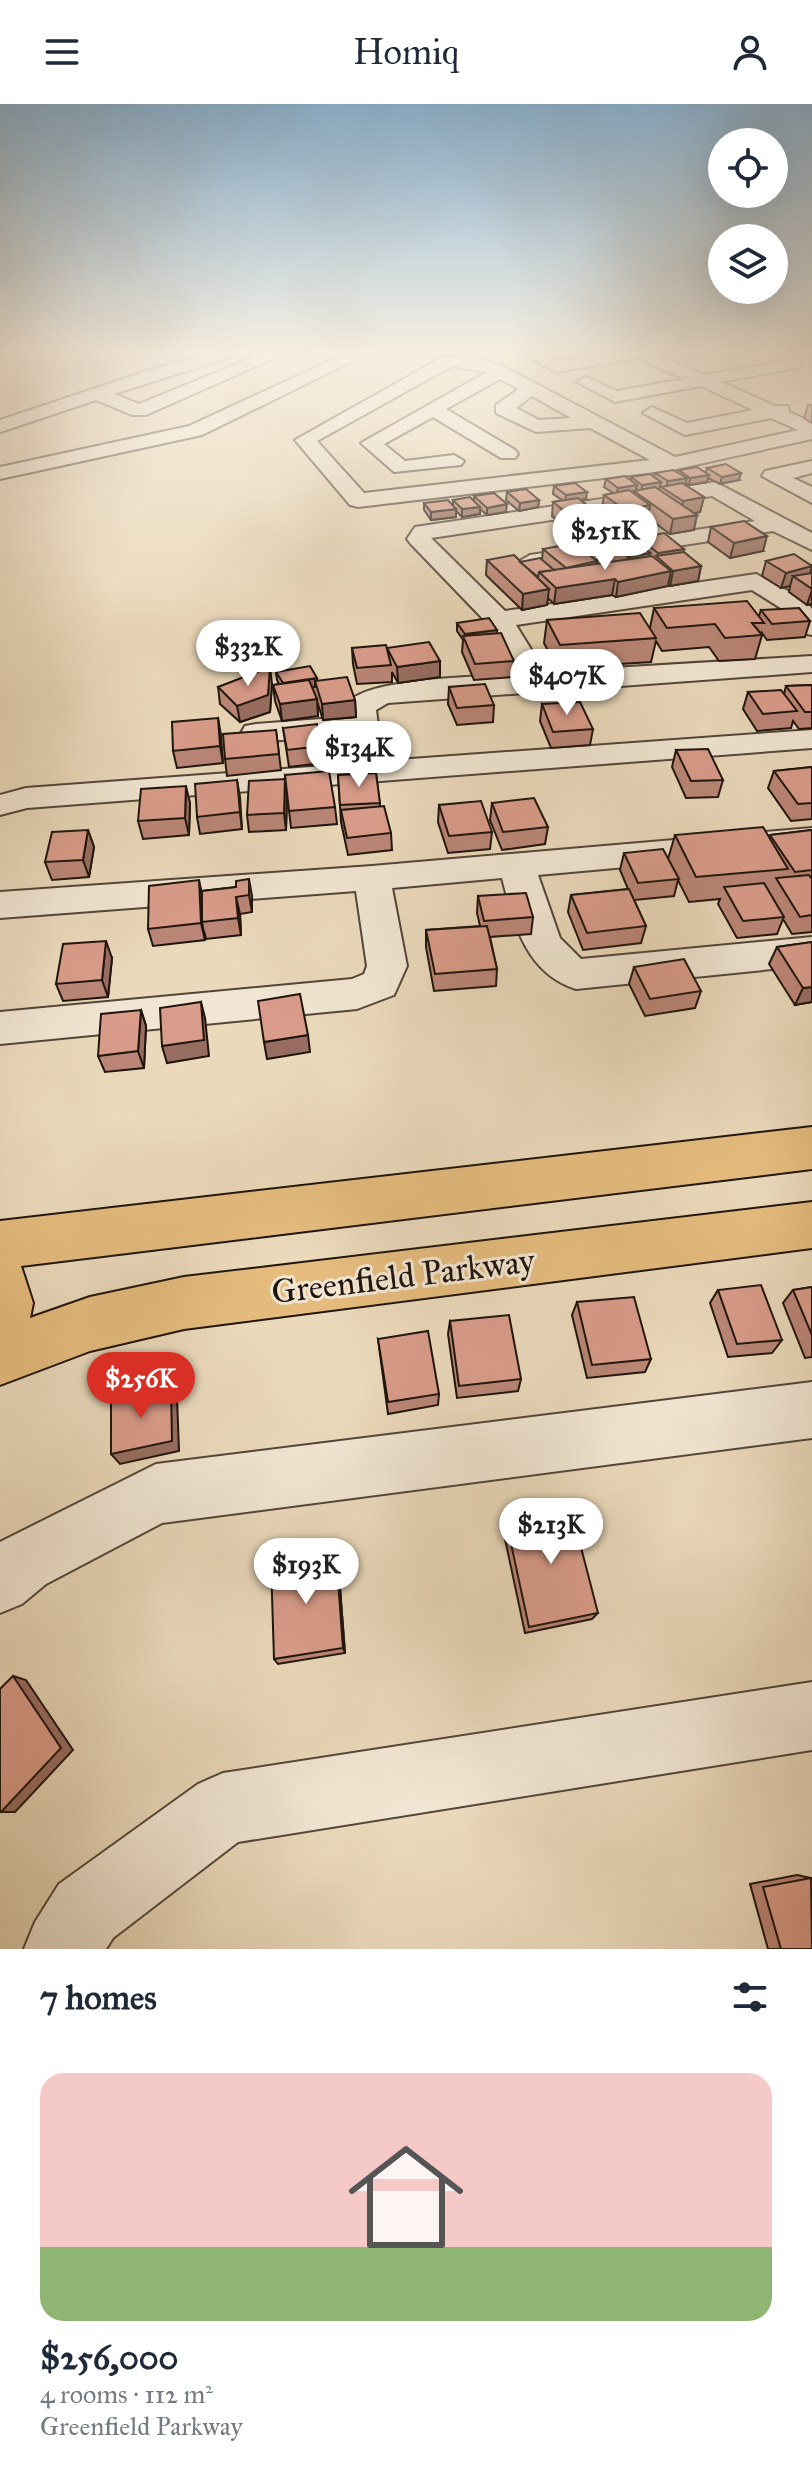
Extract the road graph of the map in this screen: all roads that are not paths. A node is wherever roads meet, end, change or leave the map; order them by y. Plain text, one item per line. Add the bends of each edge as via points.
1 (157, 439) edge
2 (307, 439) edge
3 (378, 439) edge
4 (488, 439) edge
5 (778, 439) edge
6 (626, 440) joint
7 (596, 443) dead end
8 (672, 464) junction
9 (812, 467) edge
10 (0, 473) edge
11 (812, 496) edge
12 (778, 524) junction
13 (812, 543) edge
14 (455, 574) junction
15 (499, 620) junction
16 (812, 627) edge
17 (812, 664) edge
18 (536, 681) junction
19 (361, 725) junction
20 (256, 733) edge
21 (812, 739) edge
22 (368, 775) junction
23 (0, 805) edge
24 (812, 839) edge
25 (516, 863) junction
26 (372, 878) junction
27 (0, 905) edge
28 (812, 951) edge
29 (0, 1028) edge
30 (812, 1148) edge
31 (812, 1225) edge
32 (0, 1245) edge
33 (0, 1279) edge
34 (0, 1330) edge
35 (0, 1357) edge
36 (812, 1410) edge
37 (0, 1582) edge
38 (812, 1716) edge
39 (62, 1949) edge

1 - 10 street
2 - 8 street via 358,500
3 - 4 street via 371,443 401,468 515,454
5 - 8 street
6 - 7 street
6 - 8 street
9 - 11 street via 773,476
12 - 13 street
12 - 14 street
12 - 14 street via 715,489 423,532 419,539
14 - 15 street
15 - 16 street via 756,582 796,606
15 - 18 street
17 - 18 street
18 - 19 street via 381,695 361,706
19 - 20 street
19 - 22 street
21 - 22 street
22 - 23 street via 26,798
24 - 25 street
25 - 26 street
25 - 28 street via 548,956 576,974
26 - 27 street
26 - 29 street via 387,966 380,984 357,994
30 - 32 main road
31 - 35 main road, Greenfield Parkway via 184,1303 90,1324
33 - 34 main road via 6,1303
36 - 37 street via 156,1494 24,1562
38 - 39 street via 223,1809 86,1911

